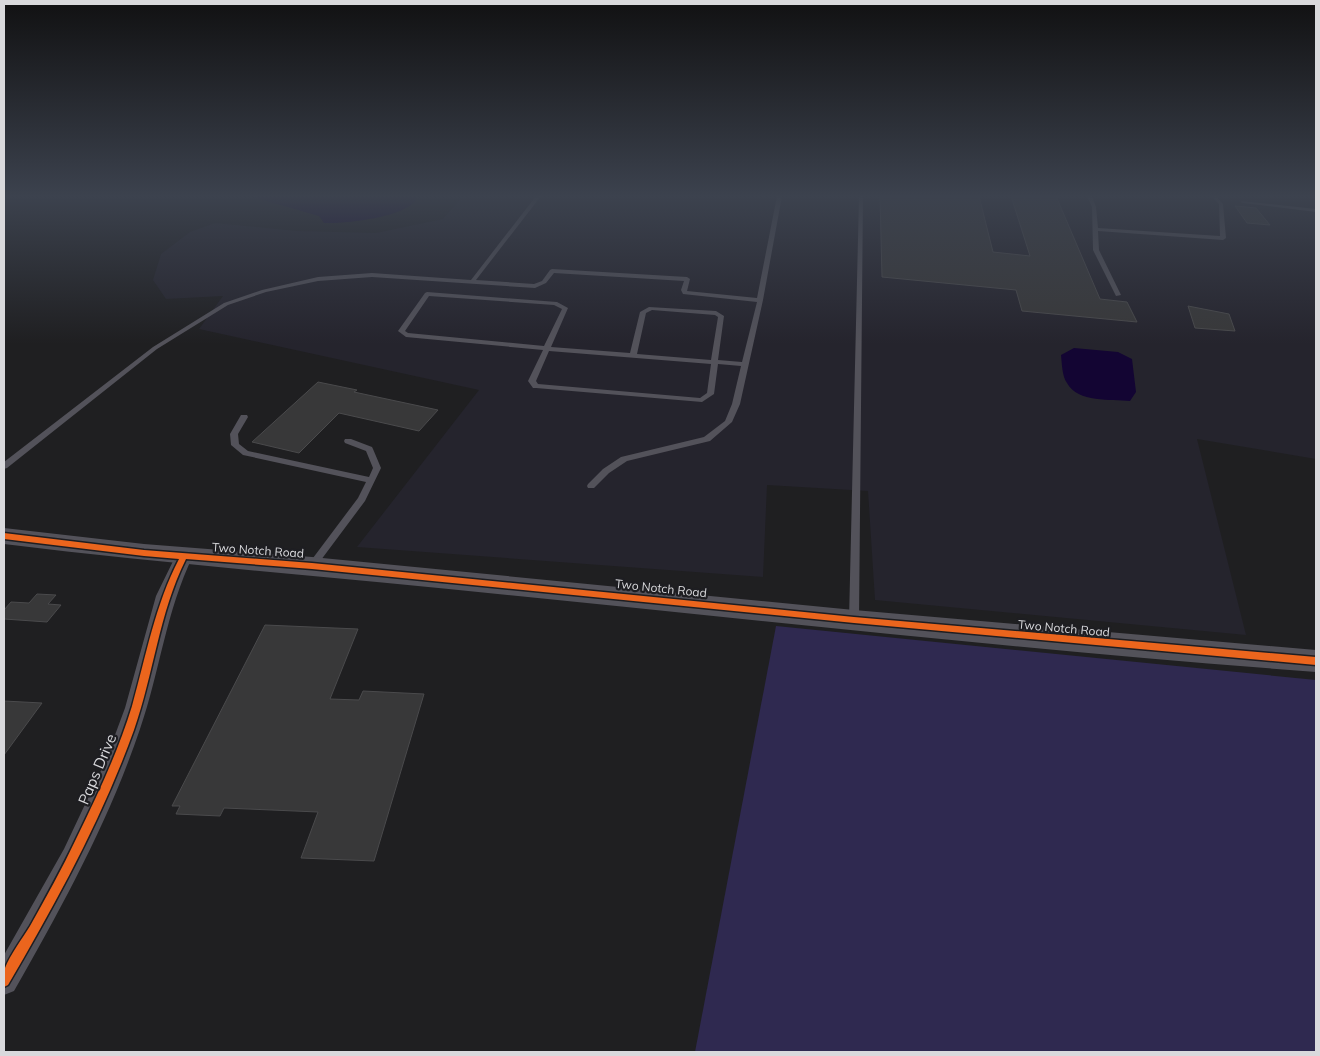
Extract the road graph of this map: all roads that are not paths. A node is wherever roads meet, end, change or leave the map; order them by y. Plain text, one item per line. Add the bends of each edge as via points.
1 (501, 245) edge
2 (771, 245) edge
3 (860, 245) edge
4 (1096, 245) edge
5 (437, 279) junction
6 (472, 282) junction
7 (427, 294) junction
8 (1118, 295) dead end
9 (760, 300) junction
10 (546, 350) junction
11 (633, 356) junction
12 (715, 362) junction
13 (745, 364) junction
14 (244, 417) dead end
15 (348, 441) dead end
16 (4, 466) edge
17 (370, 480) junction
18 (591, 486) dead end
19 (4, 536) edge
20 (184, 556) junction
21 (312, 566) junction
22 (854, 620) junction
23 (1316, 661) edge
24 (4, 981) edge

1 - 6 lane
2 - 9 lane
3 - 22 lane
4 - 8 lane
5 - 6 lane
5 - 7 lane
5 - 16 lane via 372,275 318,280 264,291 226,304 156,348
6 - 9 lane via 535,286 544,282 552,271 687,279 684,290 690,294
7 - 10 lane via 560,304 566,308
7 - 10 lane via 402,333
9 - 13 lane
10 - 11 lane
10 - 12 lane via 532,381 536,386 693,400 702,400 710,394
11 - 12 lane
11 - 12 lane via 643,312 651,308 719,314
12 - 13 lane
13 - 18 lane via 736,404 728,422 707,439 624,459
14 - 17 lane via 234,434 235,445 246,453
15 - 17 lane via 368,449 376,468
17 - 21 lane via 362,499
19 - 20 street, Two Notch Road
20 - 21 street, Two Notch Road
20 - 24 street, Paps Drive via 167,593 136,708 109,780 50,901
21 - 22 street, Two Notch Road
22 - 23 street, Two Notch Road

